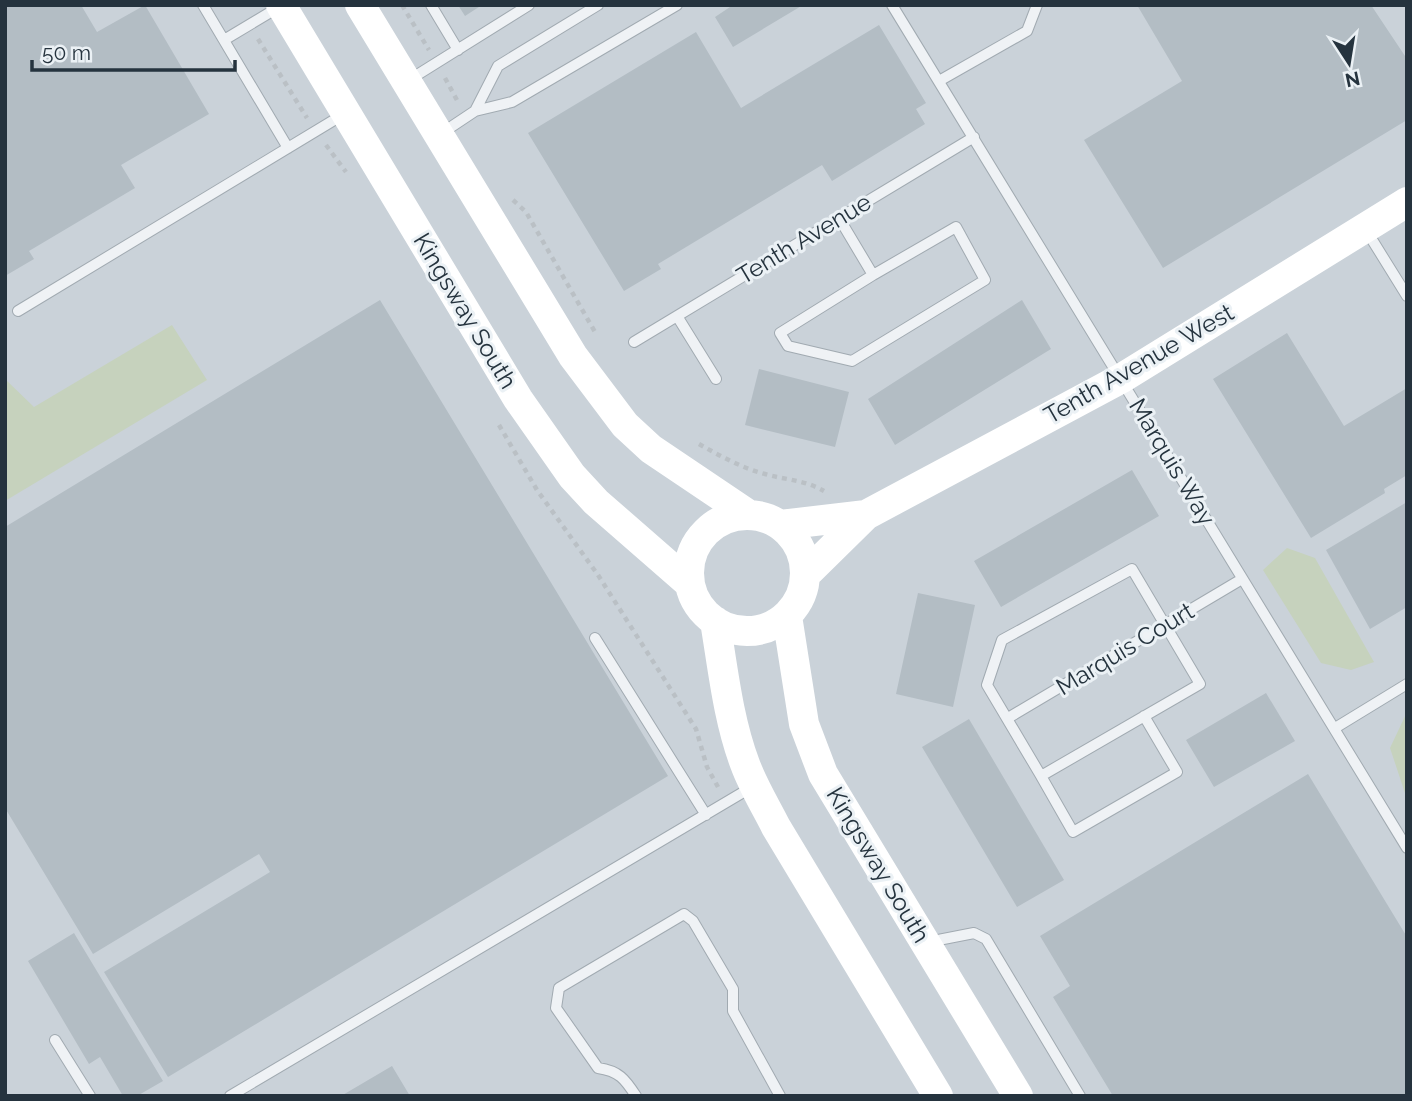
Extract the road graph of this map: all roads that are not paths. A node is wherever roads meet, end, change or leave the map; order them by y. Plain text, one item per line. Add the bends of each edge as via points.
1 (204, 5) edge
2 (281, 5) edge
3 (360, 5) edge
4 (431, 5) edge
5 (529, 5) edge
6 (598, 5) edge
7 (677, 5) edge
8 (892, 5) edge
9 (1037, 5) edge
10 (224, 40) junction
11 (458, 50) junction
12 (406, 81) junction
13 (939, 81) junction
14 (346, 113) junction
15 (471, 114) junction
16 (438, 135) junction
17 (974, 137) junction
18 (288, 148) junction
19 (1407, 202) edge
20 (839, 218) junction
21 (1365, 227) junction
22 (873, 275) junction
23 (1407, 296) edge
24 (18, 311) dead end
25 (677, 316) junction
26 (634, 342) dead end
27 (1122, 378) junction
28 (716, 379) dead end
29 (749, 515) junction
30 (866, 515) junction
31 (780, 525) junction
32 (805, 575) junction
33 (1242, 579) junction
34 (690, 584) junction
35 (787, 616) junction
36 (715, 621) junction
37 (1166, 625) junction
38 (595, 638) dead end
39 (1407, 684) edge
40 (1144, 716) junction
41 (1008, 718) junction
42 (1335, 728) junction
43 (1041, 776) junction
44 (755, 786) junction
45 (706, 814) junction
46 (1407, 848) edge
47 (925, 943) junction
48 (55, 1040) dead end
49 (90, 1096) edge
50 (230, 1096) edge
51 (636, 1096) edge
52 (780, 1096) edge
53 (938, 1096) edge
54 (1018, 1096) edge
55 (1080, 1096) edge

1 - 10 lane
2 - 10 lane
2 - 14 street, Kingsway South
3 - 12 street
4 - 11 lane
5 - 11 lane
6 - 15 lane via 498,65
7 - 15 lane via 512,102
8 - 13 lane, Marquis Way
9 - 13 lane via 1027,31
10 - 18 lane
11 - 12 lane
12 - 16 street
13 - 17 lane, Marquis Way
14 - 18 lane
14 - 34 street, Kingsway South via 550,446 596,502
15 - 16 lane
16 - 29 street via 601,396 651,449
17 - 20 lane, Tenth Avenue
17 - 27 lane, Marquis Way
18 - 24 lane
19 - 21 street, Tenth Avenue West
20 - 22 lane
20 - 25 lane, Tenth Avenue
21 - 23 lane
21 - 27 street, Tenth Avenue West
22 - 22 lane via 956,227 985,280 852,361 788,346 780,333
25 - 26 lane, Tenth Avenue
25 - 28 lane
27 - 30 street, Tenth Avenue West
27 - 33 lane, Marquis Way
29 - 31 street
29 - 34 street via 719,523 698,541 689,567
30 - 31 street, Tenth Avenue West
30 - 32 street, Tenth Avenue West
31 - 32 street via 798,548
32 - 35 street via 797,603
33 - 37 lane, Marquis Court
33 - 42 lane, Marquis Way
34 - 36 street, Kingsway South via 699,605
35 - 36 street via 751,631 728,629
35 - 47 street, Kingsway South via 797,690 813,751 837,800
36 - 44 street, Kingsway South via 731,714
37 - 40 lane via 1200,684
37 - 41 lane, Marquis Court
37 - 41 lane via 1132,569 1002,640 987,685
38 - 45 lane
39 - 42 lane
40 - 43 lane
40 - 43 lane via 1177,772 1073,832
41 - 43 lane
42 - 46 lane, Marquis Way
44 - 45 lane
44 - 53 street, Kingsway South
45 - 50 lane
47 - 54 street, Kingsway South
47 - 55 lane via 974,933 986,939
48 - 49 lane
51 - 52 lane via 626,1079 598,1068 556,1008 559,988 684,915 693,921 733,989 733,1011

